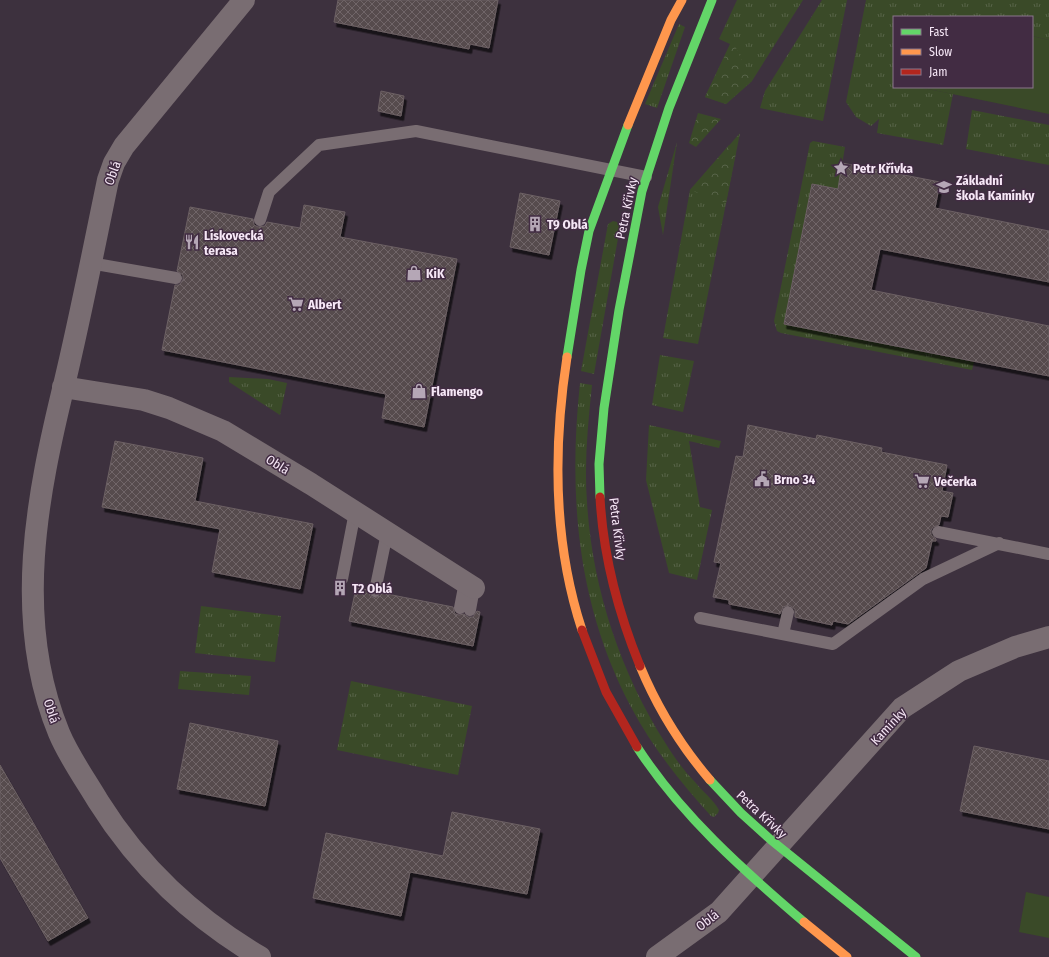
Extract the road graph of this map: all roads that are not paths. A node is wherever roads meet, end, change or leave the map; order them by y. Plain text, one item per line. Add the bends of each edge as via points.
1 (244, 0) edge
2 (682, 0) edge
3 (712, 0) edge
4 (610, 169) junction
5 (646, 177) junction
6 (260, 220) dead end
7 (90, 263) junction
8 (176, 278) dead end
9 (63, 387) junction
10 (355, 512) junction
11 (387, 532) junction
12 (938, 532) dead end
13 (999, 543) junction
14 (1049, 554) edge
15 (342, 579) dead end
16 (469, 585) joint
17 (375, 591) dead end
18 (465, 609) dead end
19 (788, 612) dead end
20 (700, 618) dead end
21 (783, 634) junction
22 (1049, 637) edge
23 (779, 847) junction
24 (752, 876) junction
25 (260, 957) edge
26 (657, 957) edge
27 (847, 957) edge
28 (916, 957) edge

1 - 7 street, Oblá via 124,146 114,163
2 - 4 street, Petra Křivky via 671,20
3 - 5 street, Petra Křivky via 695,37
4 - 5 lane
4 - 6 lane via 416,131 318,145 269,192
4 - 24 street, Petra Křivky via 592,221 565,367 559,415 556,458 557,504 565,562 579,620 598,676 619,718 646,760 676,799 719,846
5 - 23 street, Petra Křivky via 616,327 600,444 600,500 608,560 620,611 638,662 665,717 699,768 720,793
7 - 8 lane
7 - 9 street, Oblá
9 - 10 street, Oblá via 144,400 200,420 247,444
9 - 25 street, Oblá via 37,516 32,560 32,607 38,658 60,733 108,818 144,863 181,902 225,936
10 - 11 street, Oblá
10 - 15 lane
11 - 16 street, Oblá
11 - 17 lane
12 - 13 lane
13 - 14 lane
13 - 21 lane via 923,579 833,644
16 - 18 lane
19 - 21 lane
20 - 21 lane
22 - 23 street, Kamínky via 1014,647 959,671 902,708
23 - 24 street, Kamínky
23 - 28 street, Petra Křivky
24 - 26 street, Oblá via 719,912
24 - 27 street, Petra Křivky

